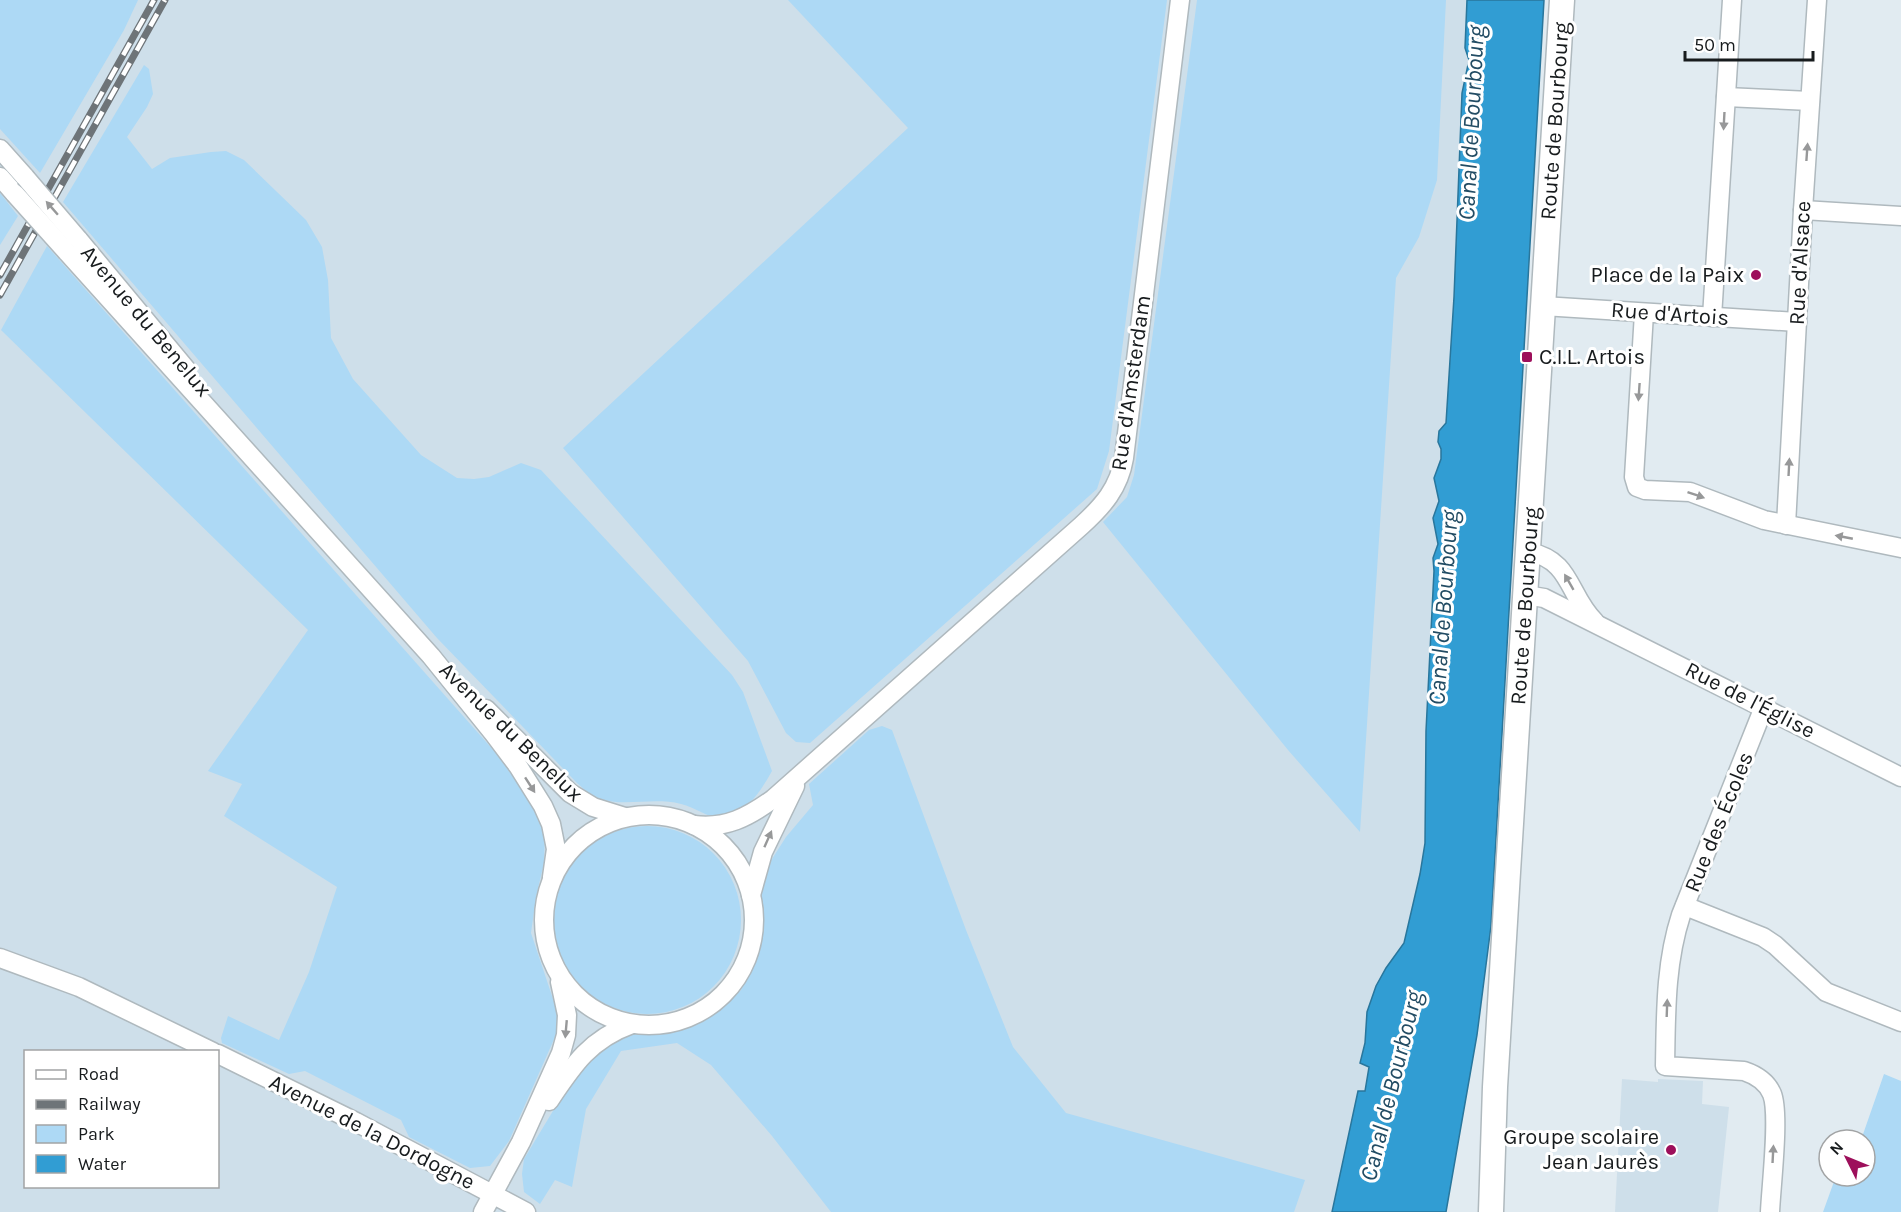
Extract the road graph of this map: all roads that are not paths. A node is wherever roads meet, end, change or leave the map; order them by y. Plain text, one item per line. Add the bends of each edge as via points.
1 (1180, 0) edge
2 (1562, 0) edge
3 (1732, 0) edge
4 (1817, 0) edge
5 (1725, 97) junction
6 (1810, 101) junction
7 (0, 149) edge
8 (0, 177) edge
9 (1803, 210) junction
10 (1901, 216) edge
11 (73, 246) junction
12 (1543, 306) junction
13 (1644, 313) junction
14 (1712, 317) junction
15 (1797, 322) junction
16 (1786, 525) junction
17 (1901, 548) edge
18 (1528, 552) junction
19 (1526, 595) junction
20 (1598, 625) junction
21 (431, 656) junction
22 (1764, 707) junction
23 (803, 773) junction
24 (1901, 777) edge
25 (626, 817) junction
26 (694, 825) junction
27 (552, 877) junction
28 (751, 895) junction
29 (1685, 906) junction
30 (0, 958) edge
31 (557, 972) junction
32 (1901, 1022) edge
33 (632, 1024) junction
34 (209, 1050) edge
35 (219, 1054) edge
36 (521, 1142) junction
37 (492, 1195) junction
38 (483, 1212) edge
39 (526, 1212) edge
40 (1491, 1212) edge
41 (1770, 1212) edge

1 - 23 street, Rue d'Amsterdam via 1124,458 1116,487 1086,521
2 - 12 main road, Route de Bourbourg
3 - 5 street
4 - 6 street, Rue d'Alsace
5 - 6 street
5 -> 14 street
9 -> 6 street, Rue d'Alsace
11 -> 7 street, Avenue du Benelux, bridge via 25,177
8 - 11 street, Avenue du Benelux, bridge
9 - 10 street
9 - 15 street, Rue d'Alsace
11 - 21 street, Avenue du Benelux via 171,350 289,497
12 - 13 street, Rue d'Artois
12 - 18 main road, Route de Bourbourg
13 - 14 street, Rue d'Artois
13 -> 16 street via 1635,484 1645,490 1690,492 1756,518
14 - 15 street, Rue d'Artois
16 -> 15 street, Rue d'Alsace
17 -> 16 street
18 - 19 main road, Route de Bourbourg
20 -> 18 street, Rue de l'Église via 1586,613 1557,565
19 - 20 street, Rue de l'Église via 1540,597
19 - 40 main road, Route de Bourbourg via 1495,1087
20 - 22 street, Rue de l'Église
21 - 25 street, Avenue du Benelux via 570,793 593,807
21 -> 27 street, Avenue du Benelux via 503,746 543,806 555,840
22 - 24 street, Rue de l'Église
22 - 29 street, Rue des Écoles
23 - 26 street, Rue d'Amsterdam via 740,820 720,826
28 -> 23 street, Rue d'Amsterdam via 763,852
25 - 26 street via 661,815
25 - 27 street via 604,824 580,840
26 - 28 street via 714,837 730,854
27 - 31 street via 543,922 548,951
28 - 33 street via 751,946 743,968 726,992 709,1007 683,1020 660,1025
29 - 32 street, Rue des Écoles via 1763,937 1826,992
41 -> 29 street via 1775,1111 1769,1089 1744,1071 1665,1066 1670,956
30 - 34 street via 68,982
31 - 33 street via 586,1005
31 -> 36 street via 566,1005 566,1035 558,1062
33 - 36 street via 604,1036 590,1048
35 - 37 street, Avenue de la Dordogne
36 - 37 street
37 - 38 street
37 - 39 street, Avenue de la Dordogne

